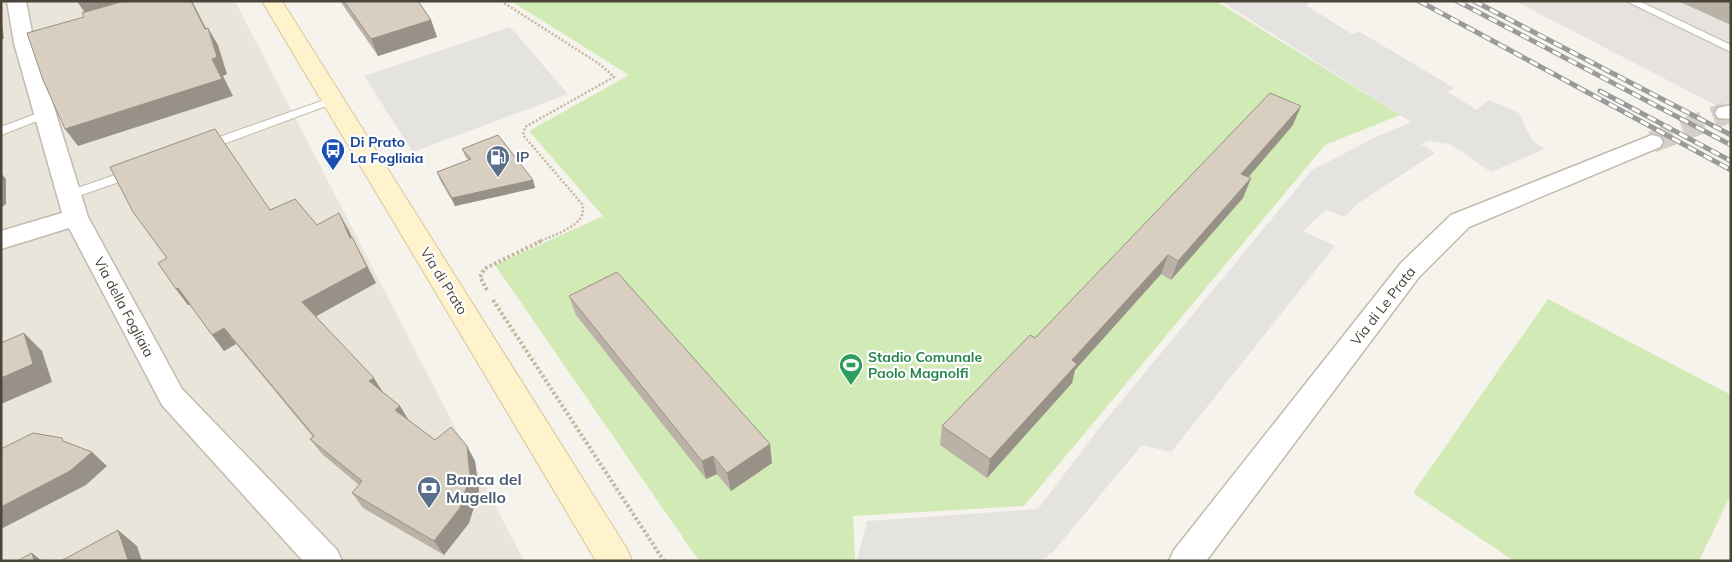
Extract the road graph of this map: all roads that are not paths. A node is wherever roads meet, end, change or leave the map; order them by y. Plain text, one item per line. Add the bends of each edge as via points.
1 (16, 1) edge
2 (272, 1) edge
3 (1631, 1) edge
4 (1731, 49) edge
5 (333, 100) junction
6 (46, 114) junction
7 (1, 131) edge
8 (1652, 142) tunnel mouth
9 (193, 151) edge
10 (146, 168) edge
11 (73, 206) junction
12 (1, 240) edge
13 (325, 561) edge
14 (615, 561) edge
15 (1186, 561) edge

1 - 6 street, Via della Fogliaia via 33,41
2 - 5 main road, Via di Prato
3 - 4 lane
5 - 9 lane
5 - 14 main road, Via di Prato
6 - 7 lane
6 - 11 street, Via della Fogliaia
8 - 15 street, Via di Le Prata via 1460,221 1410,270
10 - 11 lane
11 - 12 street
11 - 13 street, Via della Fogliaia via 172,397

